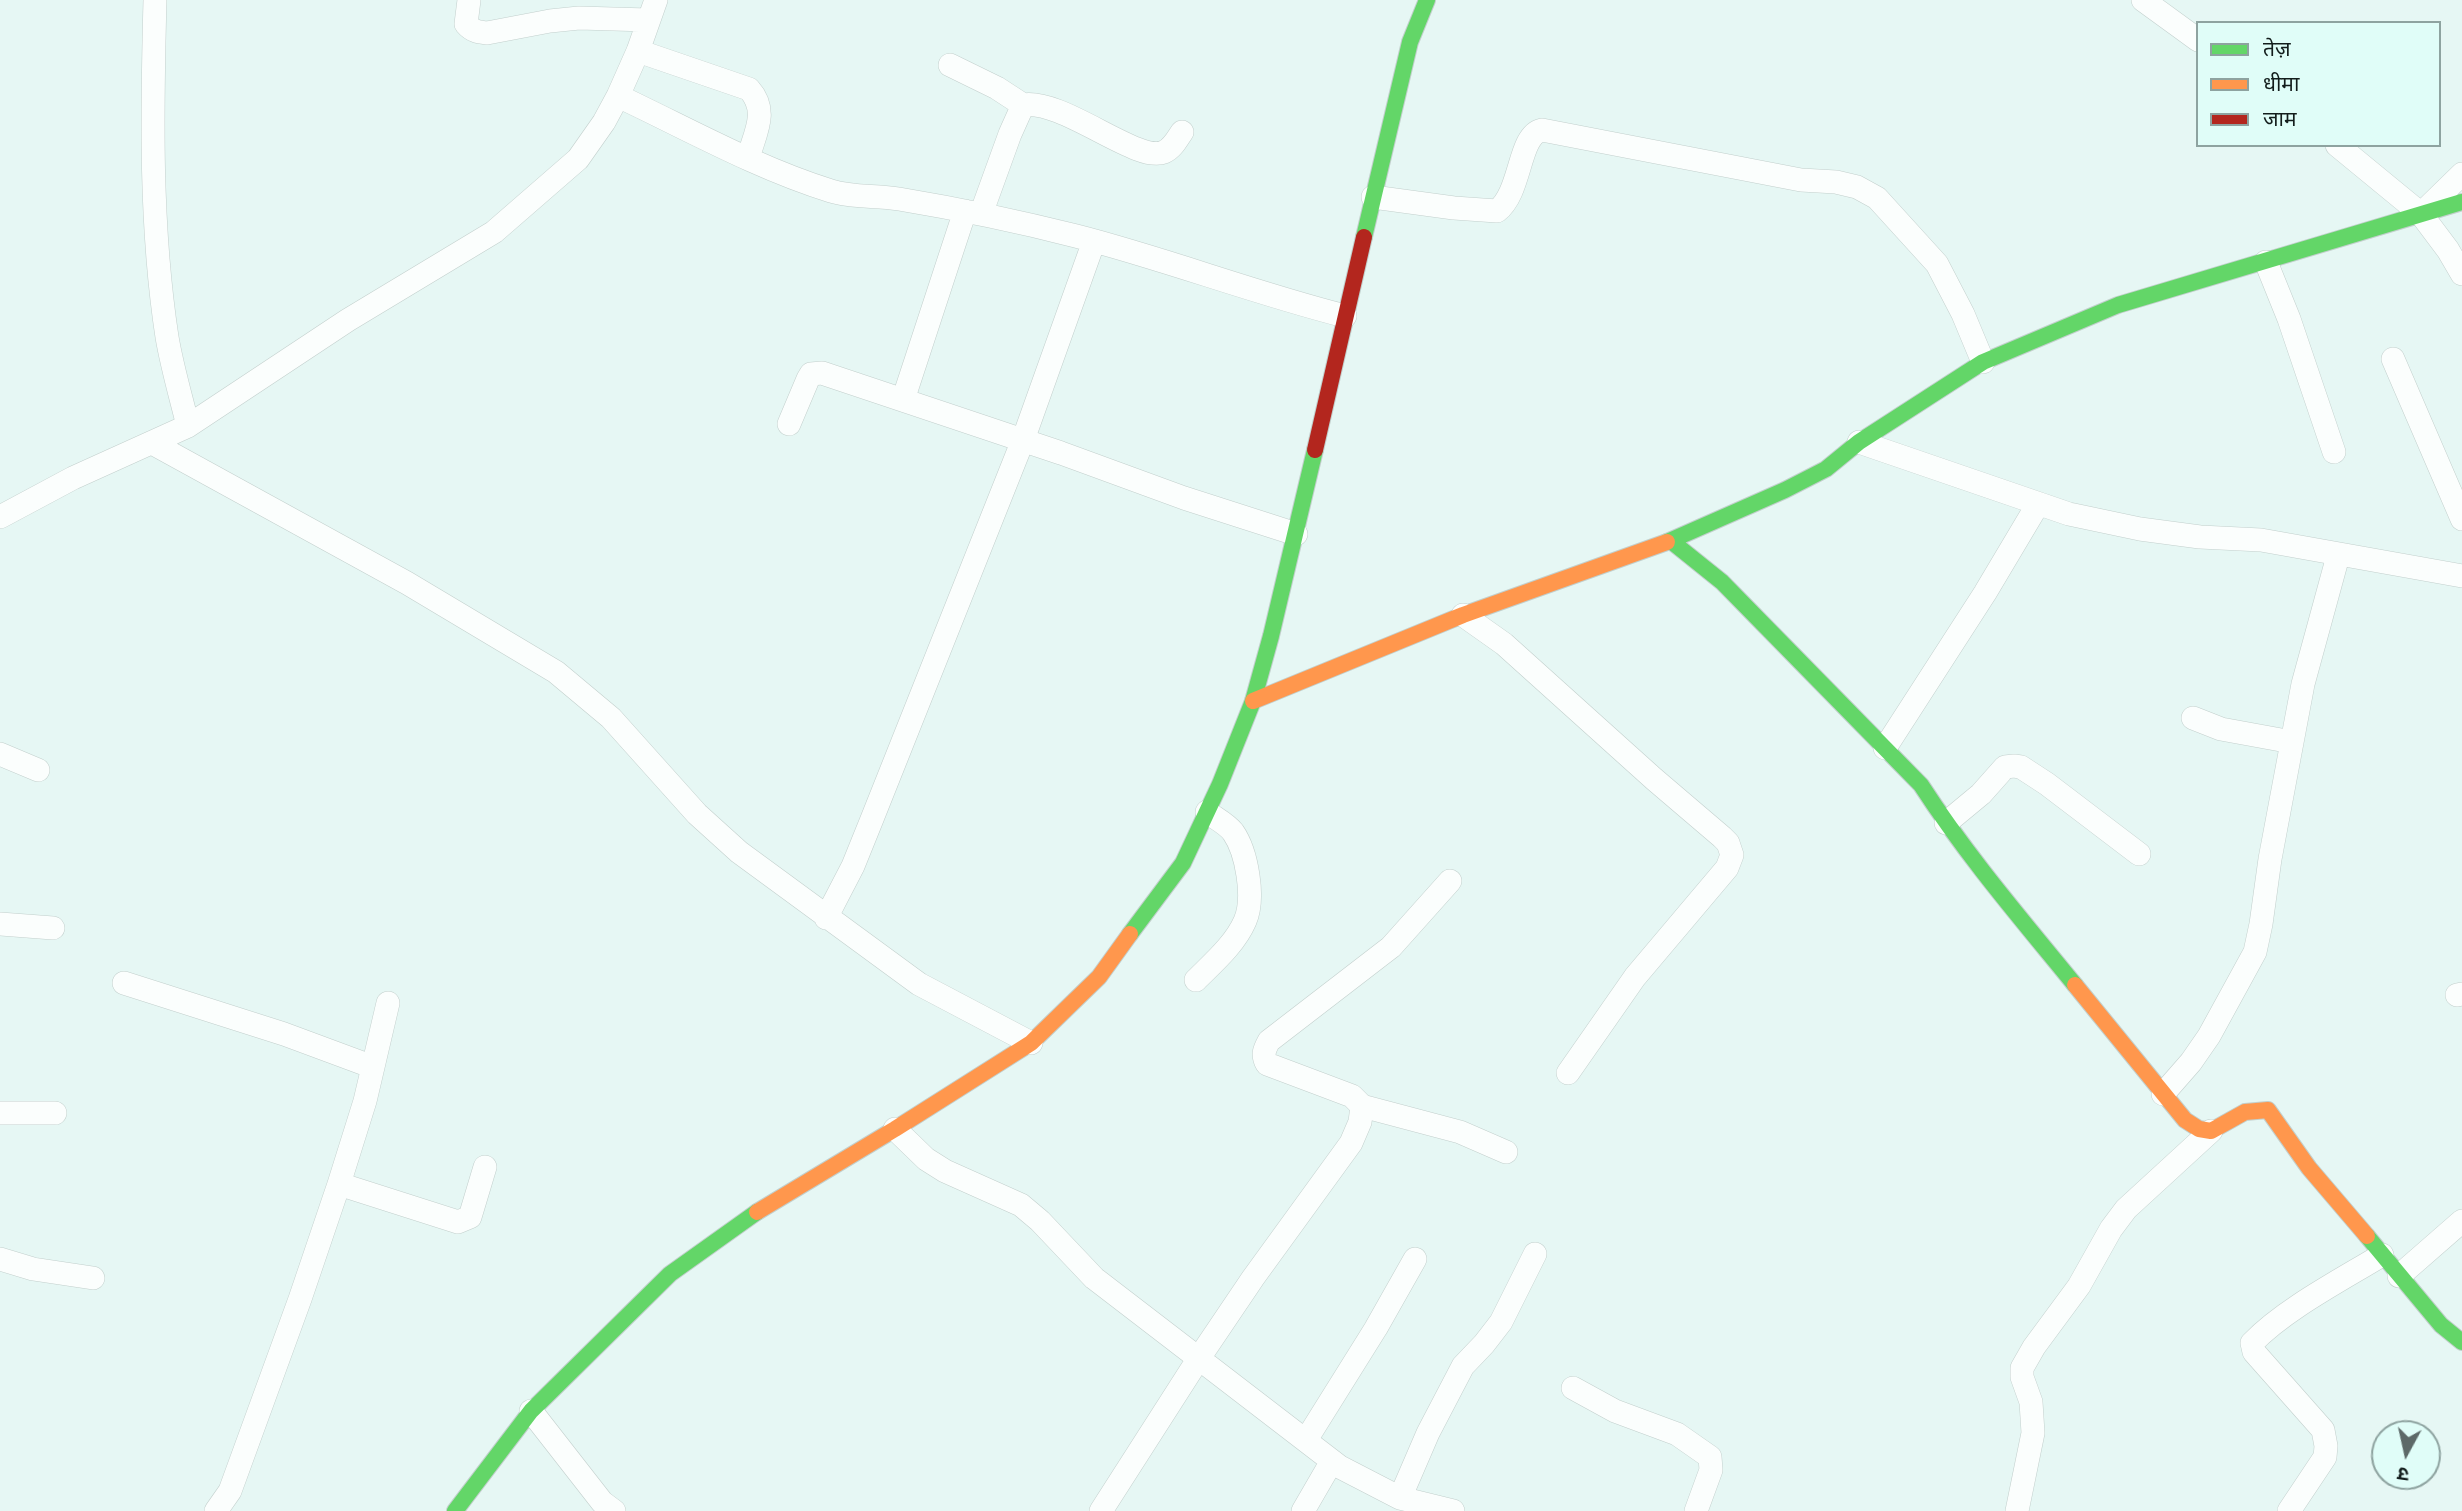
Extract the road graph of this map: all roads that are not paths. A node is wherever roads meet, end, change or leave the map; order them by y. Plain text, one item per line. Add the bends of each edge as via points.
1 (155, 0) edge
2 (469, 0) edge
3 (1427, 0) edge
4 (2143, 0) edge
5 (652, 10) edge
6 (2196, 39) edge
7 (638, 51) junction
8 (950, 65) dead end
9 (618, 96) junction
10 (1023, 105) junction
11 (1182, 132) dead end
12 (2339, 147) edge
13 (748, 158) junction
14 (2462, 174) edge
15 (1373, 197) junction
16 (2462, 202) edge
17 (973, 212) junction
18 (2421, 214) junction
19 (1094, 241) junction
20 (2266, 261) junction
21 (2462, 274) edge
22 (1345, 316) junction
23 (2393, 359) dead end
24 (1983, 362) junction
25 (903, 400) junction
26 (789, 424) dead end
27 (188, 426) junction
28 (1023, 440) junction
29 (1859, 442) junction
30 (152, 443) junction
31 (2334, 453) dead end
32 (2038, 504) junction
33 (0, 517) edge
34 (2462, 519) edge
35 (1296, 534) junction
36 (1671, 541) junction
37 (2338, 556) junction
38 (2462, 576) edge
39 (1463, 615) junction
40 (1253, 701) junction
41 (2193, 718) dead end
42 (2292, 742) junction
43 (1885, 748) junction
44 (0, 754) edge
45 (38, 770) dead end
46 (1207, 812) junction
47 (1946, 823) junction
48 (2139, 854) dead end
49 (1451, 881) dead end
50 (826, 918) junction
51 (0, 924) edge
52 (52, 928) dead end
53 (1196, 980) dead end
54 (124, 983) dead end
55 (388, 1003) dead end
56 (1031, 1043) junction
57 (373, 1067) junction
58 (1569, 1073) dead end
59 (2164, 1094) junction
60 (1362, 1106) junction
61 (0, 1113) edge
62 (55, 1113) dead end
63 (895, 1129) junction
64 (2211, 1131) junction
65 (1506, 1152) dead end
66 (485, 1167) dead end
67 (339, 1184) junction
68 (2462, 1221) edge
69 (1535, 1254) dead end
70 (2382, 1255) junction
71 (0, 1259) edge
72 (1415, 1259) dead end
73 (2399, 1276) junction
74 (93, 1278) dead end
75 (2462, 1342) edge
76 (1199, 1358) junction
77 (1573, 1388) dead end
78 (531, 1411) junction
79 (1306, 1440) junction
80 (1332, 1461) junction
81 (1400, 1498) junction
82 (216, 1511) edge
83 (455, 1511) edge
84 (614, 1511) edge
85 (1101, 1511) edge
86 (1303, 1511) edge
87 (1453, 1511) edge
88 (1696, 1511) edge
89 (2017, 1511) edge
90 (2289, 1511) edge

1 - 27 street via 151,127 158,259 168,339
2 - 5 street via 466,24 487,33
3 - 15 street via 1410,42
4 - 6 street
5 - 7 street
7 - 9 street
7 - 13 street via 749,89 761,106
8 - 10 street
9 - 13 street
9 - 27 street via 578,159 494,232 348,320
10 - 11 street via 1053,108 1151,153 1171,147
10 - 17 street
12 - 18 street
13 - 17 street via 832,191
14 - 18 street
15 - 22 street
15 - 24 street via 1497,211 1510,197 1528,140 1542,130 1857,187 1877,198 1937,264
16 - 18 street
17 - 19 street
17 - 25 street
18 - 20 street
18 - 21 street
19 - 22 street
19 - 28 street
20 - 24 street via 2118,305
20 - 31 street
22 - 35 street
23 - 34 street
24 - 29 street
25 - 26 street via 816,373 808,379
25 - 28 street
27 - 30 street
28 - 35 street
28 - 50 street via 853,866
29 - 32 street
29 - 36 street via 1826,469
30 - 33 street
30 - 50 street via 407,583 555,673 611,718 697,814 739,852
32 - 37 street via 2140,529 2261,540
32 - 43 street
35 - 40 street
36 - 39 street
36 - 43 street via 1722,582
37 - 38 street
37 - 42 street
39 - 40 street
39 - 58 street via 1504,643 1689,807 1728,843 1732,855 1727,868 1634,977
40 - 46 street
41 - 42 street via 2221,729
42 - 59 street via 2255,952 2209,1036
43 - 47 street via 1921,785
44 - 45 street
46 - 53 street via 1231,829 1240,845 1249,893 1245,920 1228,947
46 - 56 street via 1176,874 1099,977
47 - 48 street via 2005,767 2021,767
47 - 59 street
49 - 60 street via 1391,947 1265,1048 1266,1064 1352,1096
50 - 56 street via 919,985
51 - 52 street
54 - 57 street
55 - 57 street
56 - 63 street
57 - 67 street
59 - 64 street via 2185,1120
60 - 65 street via 1460,1132
60 - 76 street via 1351,1143
61 - 62 street
63 - 76 street via 945,1171 1021,1205 1094,1278
63 - 78 street via 760,1210 670,1274
64 - 70 street via 2258,1107 2268,1110 2309,1168
64 - 89 street via 2126,1209 2022,1368 2033,1433
66 - 67 street via 470,1217 458,1222
67 - 82 street via 230,1491
68 - 73 street
69 - 81 street via 1501,1322 1463,1366
70 - 73 street
70 - 90 street via 2252,1343 2254,1352 2323,1430 2325,1457
71 - 74 street
72 - 79 street
73 - 75 street
76 - 79 street
76 - 85 street
77 - 88 street via 1615,1411 1677,1434 1710,1457 1711,1470
78 - 83 street
78 - 84 street
79 - 80 street
80 - 81 street
80 - 86 street
81 - 87 street

